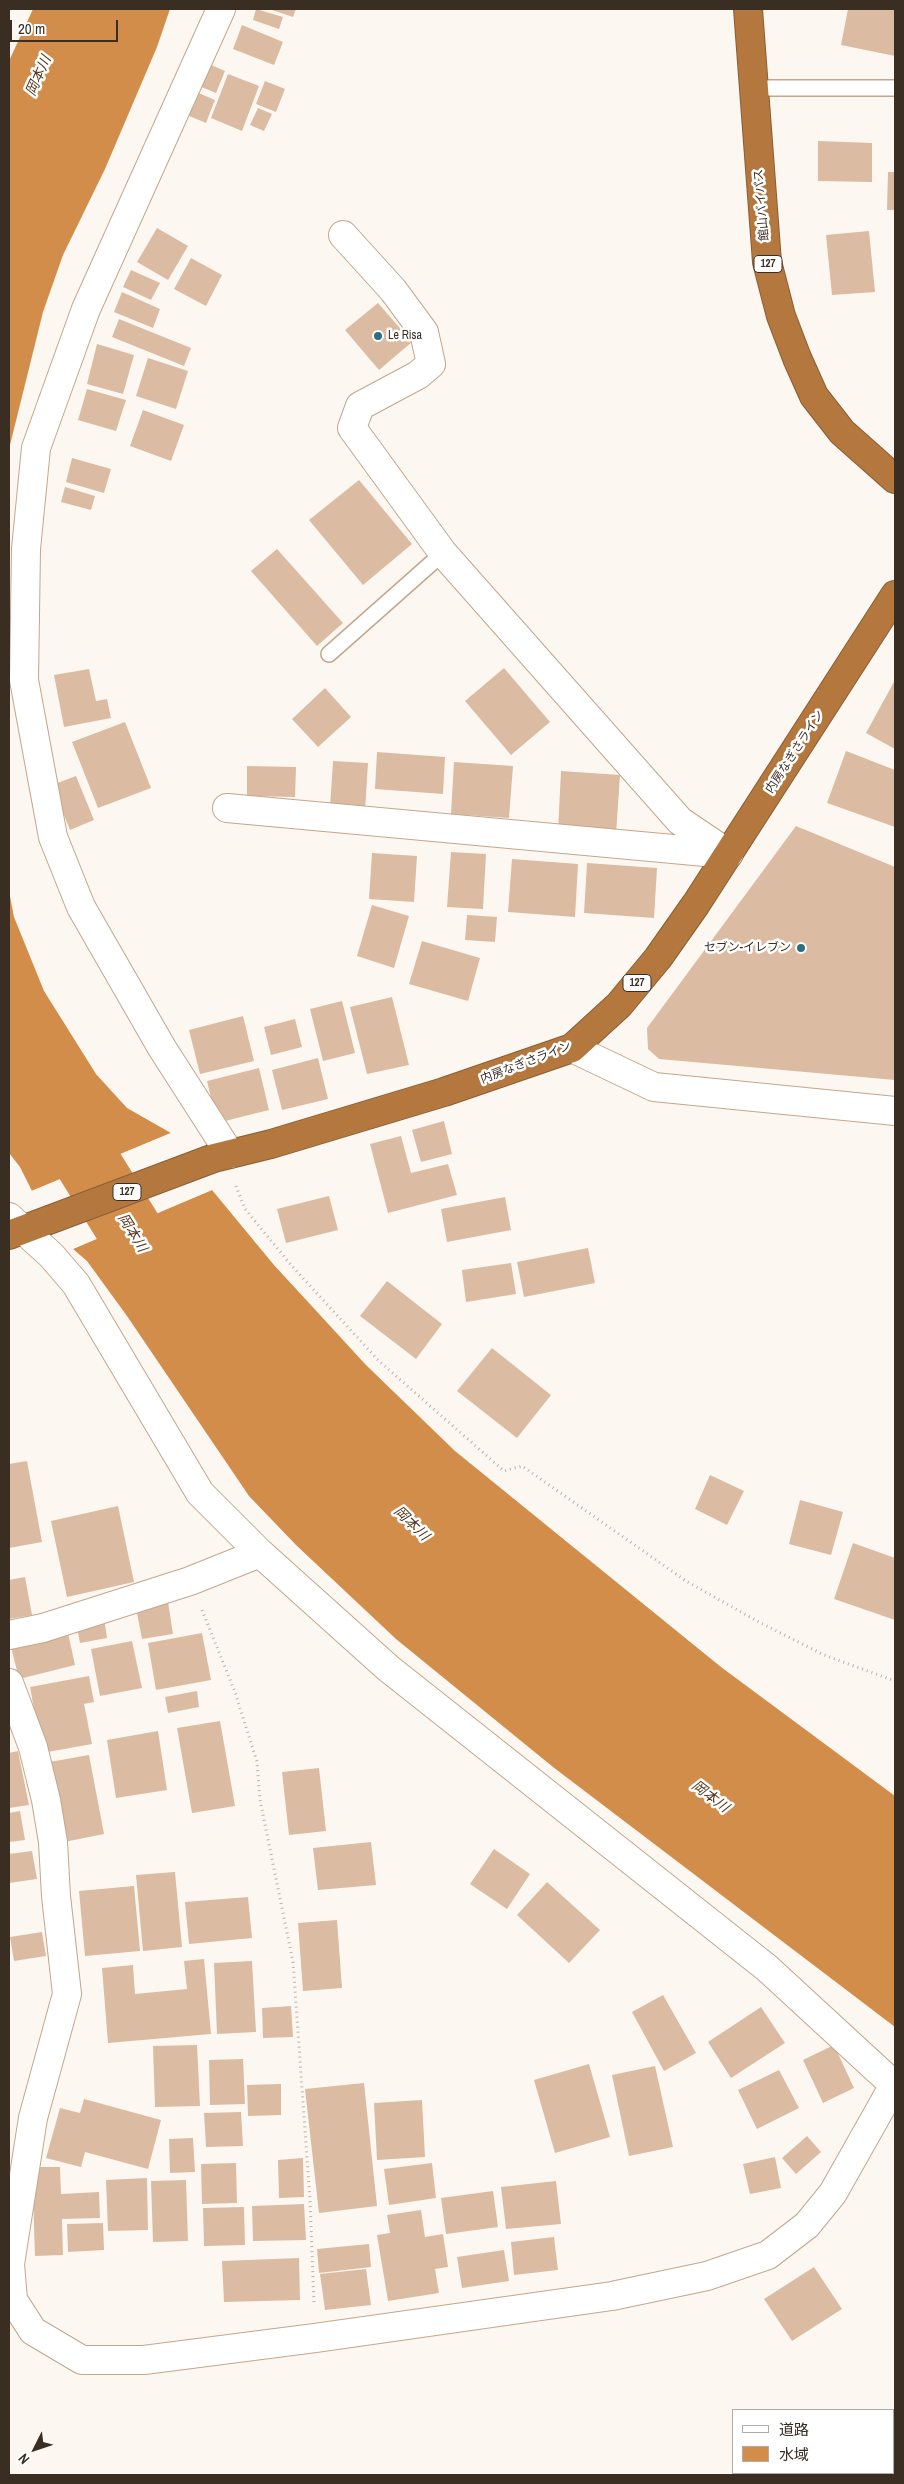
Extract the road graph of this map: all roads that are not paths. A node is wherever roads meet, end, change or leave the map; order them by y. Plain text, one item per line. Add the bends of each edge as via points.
1 (221, 9) edge
2 (748, 9) edge
3 (753, 88) junction
4 (895, 88) edge
5 (343, 235) dead end
6 (895, 479) edge
7 (443, 553) junction
8 (895, 595) edge
9 (329, 654) dead end
10 (227, 808) dead end
11 (729, 854) junction
12 (572, 1048) junction
13 (895, 1112) edge
14 (222, 1156) junction
15 (20, 1227) edge
16 (260, 1553) junction
17 (9, 1635) edge
18 (9, 1683) edge
19 (895, 2084) edge
20 (9, 2264) edge
21 (11, 2305) edge

1 - 14 street via 86,309 36,448 26,549 24,680 53,837 81,907
2 - 3 highway, 館山バイパス / 127
3 - 4 lane
3 - 6 highway, 館山バイパス / 127 via 767,262 784,325 814,396 842,432
5 - 7 street via 393,290 424,332 430,364 418,375 360,406 352,428
7 - 9 lane
7 - 11 street via 680,821
8 - 11 highway, 内房なぎさライン / 127
10 - 11 street
11 - 12 highway, 内房なぎさライン / 127 via 658,958 619,1005
12 - 13 street via 654,1087
12 - 14 highway, 内房なぎさライン / 127 via 444,1092
14 - 15 highway, 内房なぎさライン / 127
15 - 16 street via 76,1284 200,1493
16 - 17 street via 190,1581 42,1628
16 - 19 street via 388,1668 767,1968
18 - 20 street via 33,1747 46,1800 67,1994 33,2118
19 - 21 street via 832,2193 807,2226 768,2255 708,2276 612,2296 144,2360 82,2360 33,2331
20 - 21 street

